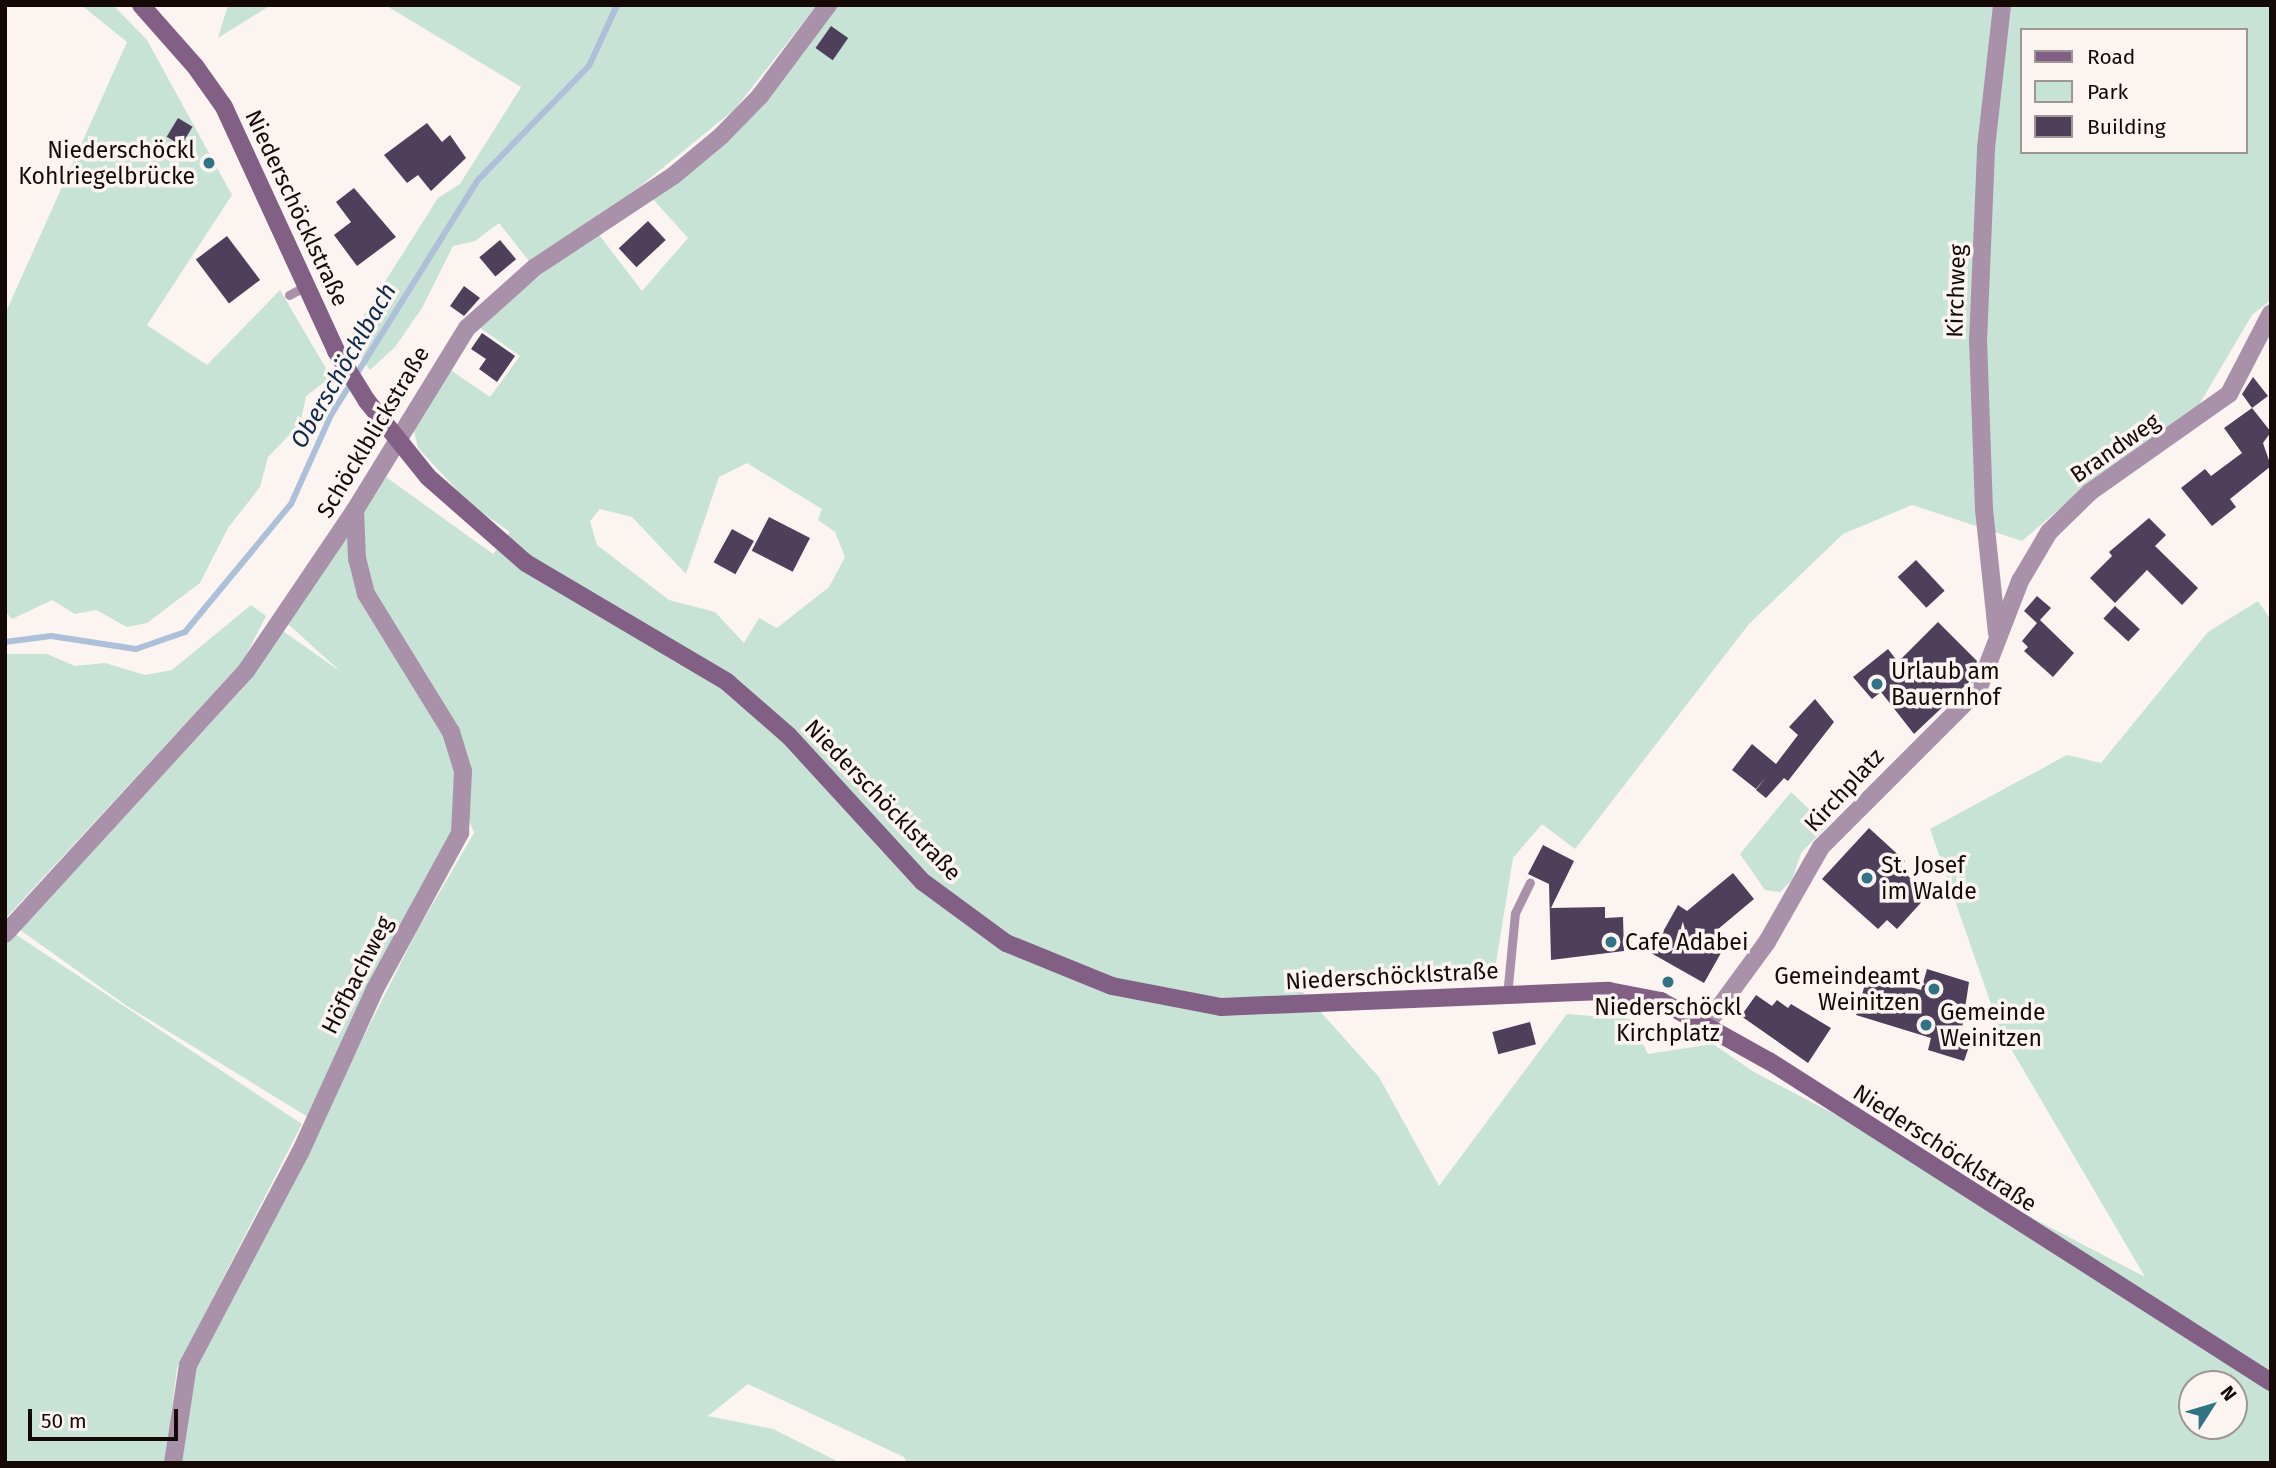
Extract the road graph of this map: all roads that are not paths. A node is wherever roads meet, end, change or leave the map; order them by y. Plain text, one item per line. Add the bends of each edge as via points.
1 (141, 5) edge
2 (828, 5) edge
3 (2002, 5) edge
4 (306, 286) junction
5 (289, 295) dead end
6 (2271, 313) edge
7 (397, 441) junction
8 (355, 510) junction
9 (1990, 579) junction
10 (2020, 580) junction
11 (1997, 633) junction
12 (1530, 881) dead end
13 (5, 934) edge
14 (1507, 996) junction
15 (1707, 1024) junction
16 (2271, 1382) edge
17 (173, 1463) edge

1 - 4 main road, Niederschöcklstraße via 224,107
2 - 7 street, Schöcklblickstraße via 768,86 721,136 484,310 442,363
3 - 9 street, Kirchweg via 1986,148 1978,342
4 - 5 lane
4 - 7 main road, Niederschöcklstraße via 336,351
6 - 10 street, Brandweg via 2229,394 2090,492 2049,532
7 - 8 street, Schöcklblickstraße
7 - 14 main road, Niederschöcklstraße via 459,510 526,563 727,682 789,736 923,882 1006,943 1112,986 1221,1007
8 - 13 street, Schöcklblickstraße via 221,702
8 - 17 street, Höfbachweg via 366,594 451,732 463,771 460,833 375,989 300,1153 188,1365
9 - 10 street
9 - 11 street, Kirchweg
10 - 11 street, Brandweg
11 - 15 street, Kirchplatz via 1978,691 1821,847 1767,942
12 - 14 lane via 1515,913
14 - 15 main road, Niederschöcklstraße via 1634,992
15 - 16 main road, Niederschöcklstraße

